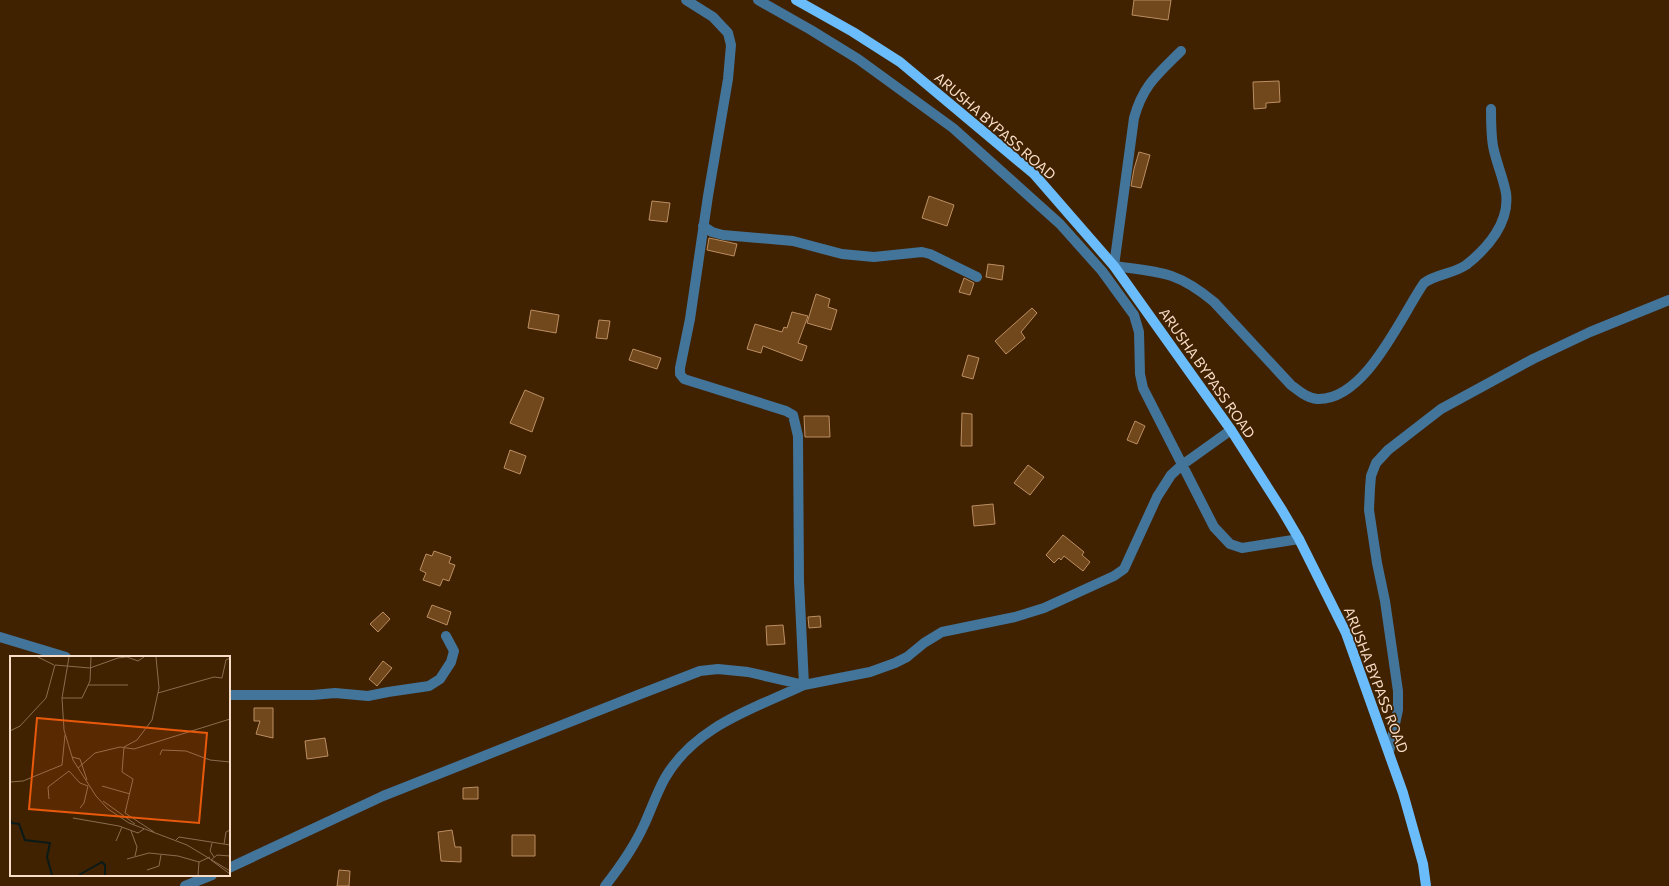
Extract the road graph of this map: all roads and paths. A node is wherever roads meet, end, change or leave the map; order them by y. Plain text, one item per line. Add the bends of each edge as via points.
1 (686, 0) edge
2 (758, 0) edge
3 (796, 0) edge
4 (1181, 51) dead end
5 (1491, 109) dead end
6 (703, 226) junction
7 (1114, 266) junction
8 (977, 277) dead end
9 (1669, 300) edge
10 (1231, 430) junction
11 (1182, 465) junction
12 (1298, 539) junction
13 (446, 636) dead end
14 (0, 637) edge
15 (63, 656) edge
16 (804, 685) junction
17 (230, 695) edge
18 (1388, 752) junction
19 (230, 868) edge
20 (210, 876) edge
21 (185, 886) edge
22 (605, 886) edge
23 (1426, 886) edge

1 - 6 street via 713,17 728,33 731,45 728,79
2 - 11 street via 858,59 953,128 1060,224 1102,271 1134,315 1139,332 1143,388
3 - 7 main road, ARUSHA BYPASS ROAD via 900,62 962,113 1034,174
4 - 7 street via 1152,79 1136,111
5 - 7 street via 1493,146 1506,194 1506,213 1502,223 1479,253 1464,266 1431,277 1424,283 1381,353 1353,385 1339,395 1317,399 1303,394 1276,370 1214,302 1185,281 1158,271
6 - 8 street via 723,235 792,241 842,254 874,257 922,252
6 - 16 street via 680,374 684,379 793,415 798,436 799,581
7 - 10 main road, ARUSHA BYPASS ROAD
9 - 18 street via 1590,332 1441,409 1388,450 1376,463 1370,482 1369,510 1398,691 1398,710
10 - 11 street
10 - 12 main road, ARUSHA BYPASS ROAD
11 - 12 street via 1214,527 1230,544 1242,548
11 - 16 street via 1171,475 1157,497 1124,569 1114,576 1044,608 1015,617 942,632 907,657 870,672
12 - 18 main road, ARUSHA BYPASS ROAD via 1346,633
13 - 17 street via 454,651 451,662 440,679 429,686 368,696 335,693
14 - 15 street
16 - 19 street via 748,672 718,669 700,671 383,796
16 - 22 street via 716,726 677,760 665,778 627,857
18 - 23 main road, ARUSHA BYPASS ROAD via 1403,793 1423,864
20 - 21 street

